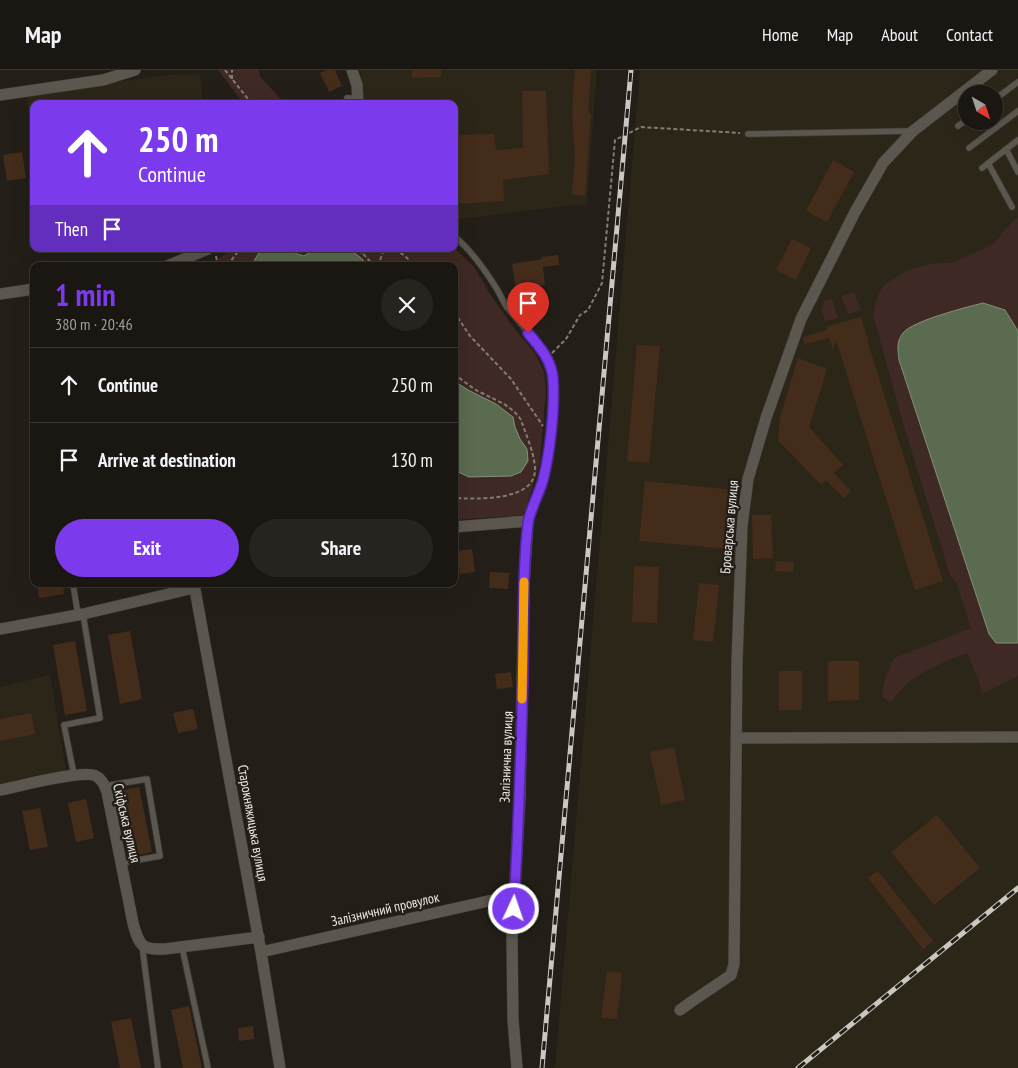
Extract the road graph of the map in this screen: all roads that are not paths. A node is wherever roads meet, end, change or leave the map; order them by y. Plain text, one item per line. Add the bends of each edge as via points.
1 (135, 70) edge
2 (352, 70) edge
3 (992, 70) edge
4 (103, 75) edge
5 (1018, 82) edge
6 (1003, 93) edge
7 (0, 95) edge
8 (354, 100) edge
9 (1018, 111) edge
10 (913, 131) junction
11 (748, 134) road end
12 (1018, 140) edge
13 (969, 148) dead end
14 (1006, 149) junction
15 (988, 163) junction
16 (982, 168) dead end
17 (1018, 172) edge
18 (1012, 207) dead end
19 (458, 240) edge
20 (201, 252) edge
21 (177, 262) edge
22 (30, 290) edge
23 (0, 294) edge
24 (528, 521) junction
25 (458, 527) edge
26 (74, 587) edge
27 (190, 587) edge
28 (194, 587) edge
29 (81, 614) junction
30 (0, 629) edge
31 (1018, 736) edge
32 (736, 738) junction
33 (74, 775) junction
34 (105, 786) junction
35 (0, 790) edge
36 (121, 863) junction
37 (515, 895) junction
38 (258, 937) junction
39 (142, 945) junction
40 (182, 947) junction
41 (261, 952) junction
42 (680, 1010) dead end
43 (158, 1068) edge
44 (208, 1068) edge
45 (280, 1068) edge
46 (517, 1068) edge

1 - 4 street
2 - 8 street via 357,85
3 - 10 street, Броварська вулиця
4 - 7 street
5 - 6 lane
9 - 13 lane
10 - 11 lane
10 - 32 street, Броварська вулиця via 878,172 800,319 748,479 742,526
12 - 14 lane
14 - 15 lane
14 - 17 lane
15 - 16 lane
15 - 18 lane
19 - 24 lane via 474,255 506,306 547,357 551,367 550,437 543,480
20 - 21 street
22 - 23 street
24 - 25 street
24 - 37 street, Залізнична вулиця
26 - 29 lane
27 - 29 street
28 - 38 street, Старокняжицька вулиця
29 - 30 street
29 - 33 lane via 100,718 64,725
31 - 32 street
32 - 42 street, Броварська вулиця via 734,964 731,975
33 - 34 street, Скіфська вулиця via 96,776
33 - 35 street, Скіфська вулиця
34 - 36 street, Скіфська вулиця
34 - 36 lane via 147,780 160,856
36 - 39 street, Скіфська вулиця via 136,937
37 - 41 street, Залізничний провулок
37 - 46 street, Залізнична вулиця via 512,979
38 - 40 street
38 - 41 street, Старокняжицька вулиця
39 - 40 street via 151,950
39 - 43 lane, Скіфська вулиця
40 - 44 lane
41 - 45 street, Старокняжицька вулиця

